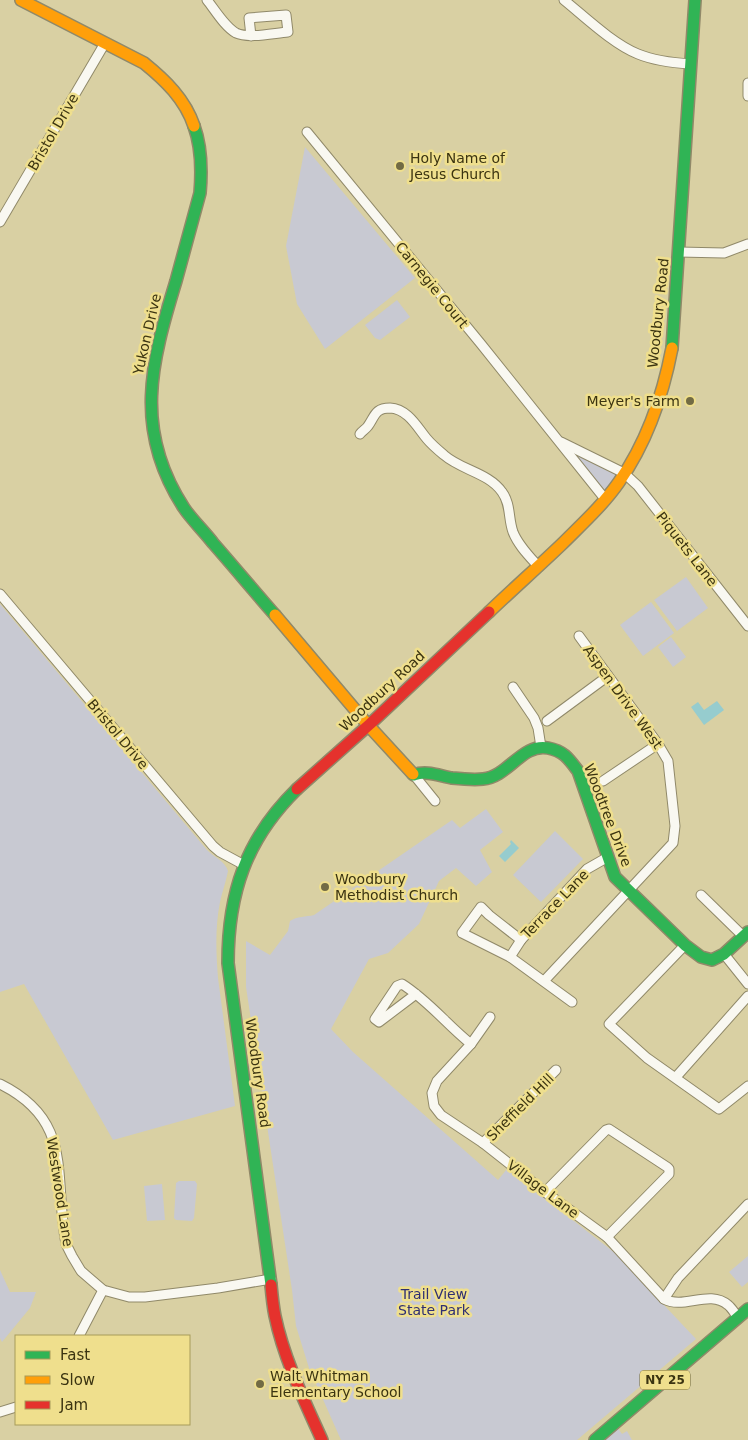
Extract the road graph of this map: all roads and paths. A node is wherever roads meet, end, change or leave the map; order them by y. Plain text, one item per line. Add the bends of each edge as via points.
1 (21, 0) edge
2 (207, 0) edge
3 (564, 0) edge
4 (695, 0) edge
5 (251, 36) dead end
6 (105, 43) junction
7 (691, 64) junction
8 (748, 83) edge
9 (748, 96) edge
10 (307, 132) dead end
11 (0, 222) edge
12 (748, 244) edge
13 (679, 252) junction
14 (360, 434) dead end
15 (556, 439) junction
16 (624, 473) junction
17 (605, 499) junction
18 (538, 566) junction
19 (0, 594) edge
20 (748, 626) edge
21 (579, 636) dead end
22 (608, 676) junction
23 (513, 687) dead end
24 (547, 721) dead end
25 (368, 725) junction
26 (658, 744) junction
27 (540, 747) junction
28 (414, 775) junction
29 (603, 781) dead end
30 (436, 800) dead end
31 (608, 857) junction
32 (244, 865) junction
33 (629, 891) junction
34 (701, 895) dead end
35 (746, 934) edge
36 (521, 940) junction
37 (685, 945) junction
38 (724, 954) junction
39 (510, 958) junction
40 (544, 981) junction
41 (748, 984) edge
42 (416, 994) junction
43 (748, 996) edge
44 (572, 1002) dead end
45 (490, 1017) dead end
46 (471, 1044) junction
47 (556, 1070) dead end
48 (676, 1077) junction
49 (0, 1084) edge
50 (748, 1086) edge
51 (483, 1144) junction
52 (545, 1192) junction
53 (748, 1204) edge
54 (607, 1237) junction
55 (271, 1279) junction
56 (103, 1290) junction
57 (664, 1299) junction
58 (748, 1309) edge
59 (738, 1317) junction
60 (80, 1335) edge
61 (15, 1407) edge
62 (0, 1412) edge
63 (322, 1440) edge
64 (595, 1440) edge

1 - 6 main road, Yukon Drive
2 - 5 street via 231,30
3 - 7 street via 626,48 652,58
4 - 7 main road, Woodbury Road
6 - 11 street, Bristol Drive
6 - 25 main road, Yukon Drive via 144,63 167,82 192,118 201,151 200,193 152,376 151,414 160,461 185,509
7 - 13 main road, Woodbury Road
8 - 9 street
10 - 15 street, Carnegie Court
12 - 13 street via 724,253
13 - 16 main road, Woodbury Road via 668,369 652,420
14 - 18 street via 378,412 391,408 405,413 445,456 498,487 507,500 519,544
15 - 16 street, Carnegie Court
15 - 17 street, Carnegie Court
16 - 17 main road, Woodbury Road
16 - 20 street, Piquets Lane via 638,486
17 - 18 main road, Woodbury Road
18 - 25 main road, Woodbury Road
19 - 32 street, Bristol Drive via 213,846
21 - 22 street, Aspen Drive West
22 - 24 street
22 - 26 street, Aspen Drive West
23 - 27 street via 534,718
25 - 28 main road
25 - 32 main road, Woodbury Road via 277,811
26 - 29 street
26 - 33 street, Aspen Drive West via 668,761 673,843
27 - 28 main road via 485,779 426,773
27 - 31 main road, Woodtree Drive via 557,750 569,758 578,771
28 - 30 street
31 - 33 main road, Woodtree Drive via 615,877
31 - 36 street, Terrace Lane via 587,869
32 - 55 main road, Woodbury Road via 231,908 228,963
33 - 37 main road, Woodtree Drive
33 - 40 street, Aspen Drive West
34 - 35 street
35 - 38 main road
36 - 39 street, Terrace Lane
36 - 39 street via 481,907 462,933
37 - 38 main road, Woodtree Drive via 706,959
37 - 48 street via 609,1024 647,1058
38 - 41 street
39 - 40 street
40 - 44 street
42 - 42 street via 379,1022 375,1019 397,986 402,984
42 - 46 street
43 - 48 street
45 - 46 street, Village Lane
46 - 51 street, Village Lane via 437,1081 432,1093 434,1106 441,1115
47 - 51 street, Sheffield Hill
48 - 50 street via 719,1109
49 - 56 street, Westwood Lane via 35,1107 51,1133 56,1150 66,1244 81,1271
51 - 52 street, Village Lane
52 - 54 street, Village Lane
52 - 54 street via 609,1129 667,1167 669,1174
53 - 57 street via 678,1278
54 - 57 street, Village Lane
55 - 56 street, Westwood Lane via 144,1297 129,1297
55 - 63 main road, Woodbury Road via 284,1352
56 - 60 street
57 - 59 street via 680,1303 712,1298 728,1305
58 - 59 main road, NY 25
59 - 64 main road, NY 25
61 - 62 street

